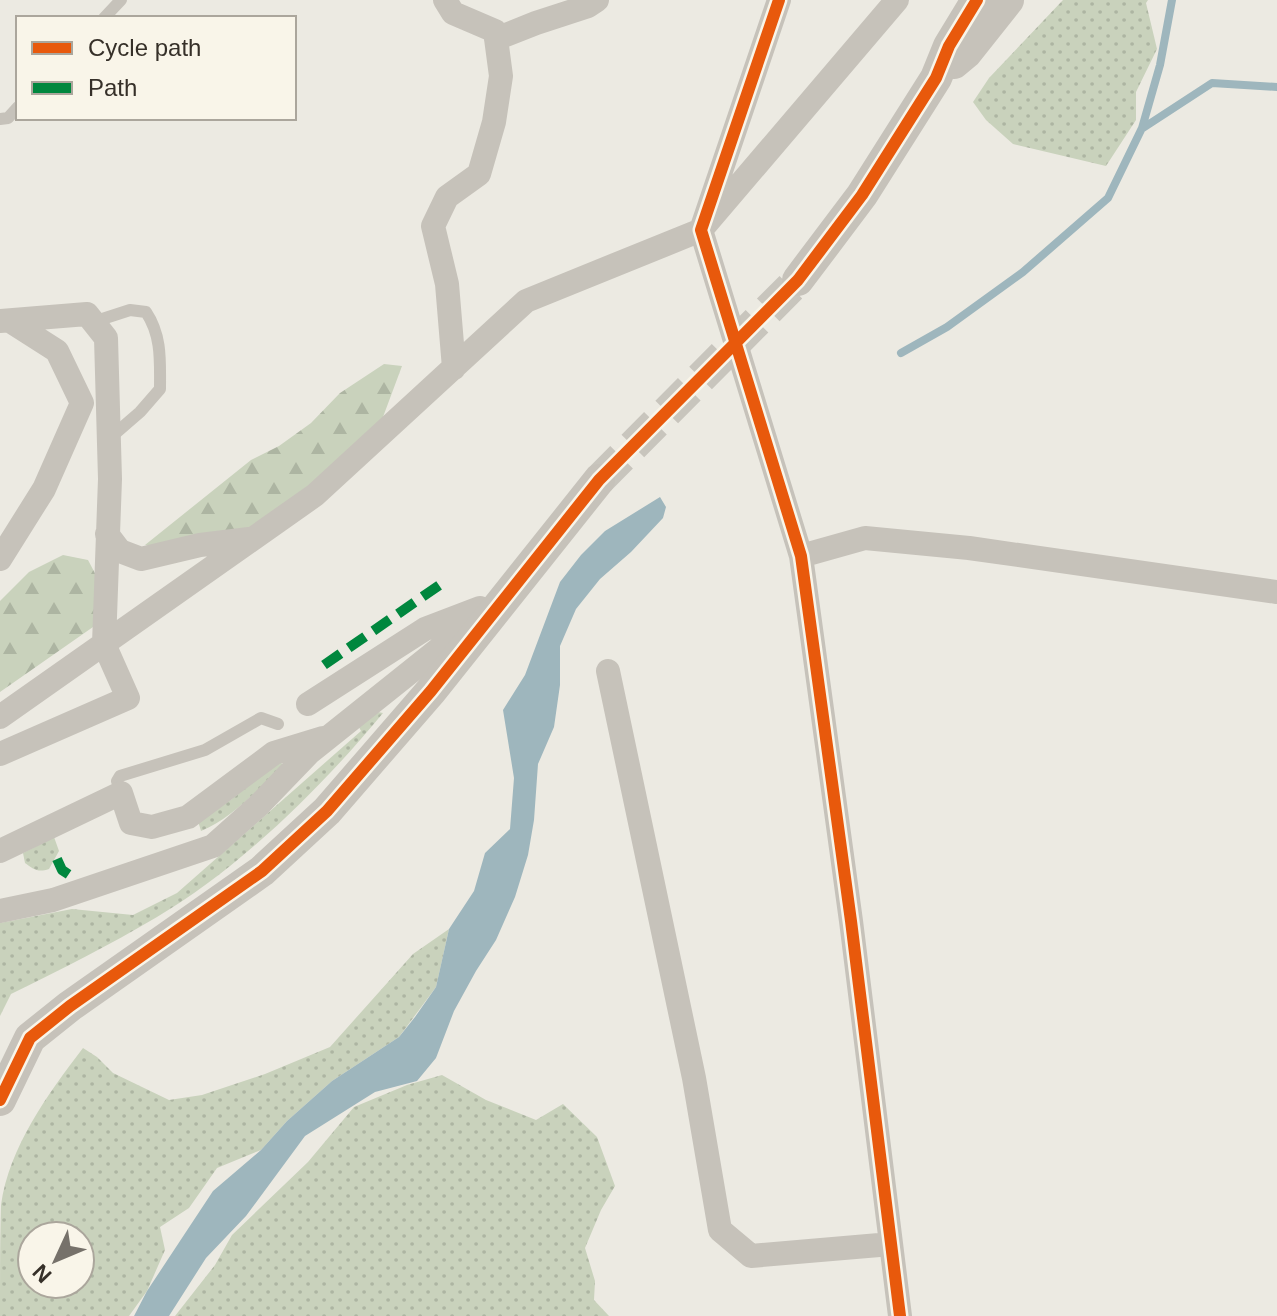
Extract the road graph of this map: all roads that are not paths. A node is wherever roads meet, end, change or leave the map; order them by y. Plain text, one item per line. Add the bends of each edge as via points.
1 (121, 0) edge
2 (445, 0) edge
3 (597, 0) edge
4 (779, 0) edge
5 (897, 0) edge
6 (977, 0) edge
7 (1008, 0) edge
8 (106, 16) edge
9 (496, 39) junction
10 (936, 78) junction
11 (701, 230) junction
12 (798, 280) tunnel mouth
13 (5, 321) edge
14 (93, 322) junction
15 (454, 368) junction
16 (110, 438) junction
17 (599, 480) tunnel mouth
18 (107, 534) junction
19 (254, 538) junction
20 (801, 556) junction
21 (0, 559) edge
22 (1277, 592) edge
23 (501, 600) junction
24 (104, 644) junction
25 (608, 671) dead end
26 (36, 693) junction
27 (308, 704) dead end
28 (0, 717) edge
29 (278, 724) dead end
30 (54, 731) junction
31 (333, 735) junction
32 (1, 750) edge
33 (121, 793) junction
34 (0, 851) edge
35 (0, 911) edge
36 (0, 1100) edge
37 (891, 1244) junction
38 (900, 1316) edge

1 - 8 lane
2 - 9 street via 453,13 495,31
3 - 9 street
4 - 11 street
5 - 11 street
6 - 10 street
7 - 10 street via 966,53
9 - 15 street via 501,76 479,174 447,197 433,226 447,284
10 - 12 street via 862,195
11 - 15 street via 526,301
11 - 20 street
13 - 14 street via 87,314
13 - 21 street via 57,351 82,403 44,489
14 - 16 street via 106,338
14 - 16 lane via 130,310 146,312 156,327 160,354 160,389
15 - 19 street via 315,495
16 - 18 street
17 - 23 street
18 - 19 street via 120,551 141,559
18 - 24 street
19 - 24 street
20 - 22 street via 865,538
20 - 37 street
23 - 27 street via 425,629
23 - 31 street
23 - 36 street via 327,811 262,871 30,1038
24 - 26 street
24 - 30 street via 128,698
25 - 37 street via 694,1078 720,1230 751,1256
26 - 28 street
26 - 30 street
29 - 33 lane via 261,718 205,750 120,776
30 - 32 street
31 - 33 street via 274,753 188,817 152,827 131,823
31 - 35 street via 213,846 53,900
33 - 34 street
37 - 38 street

